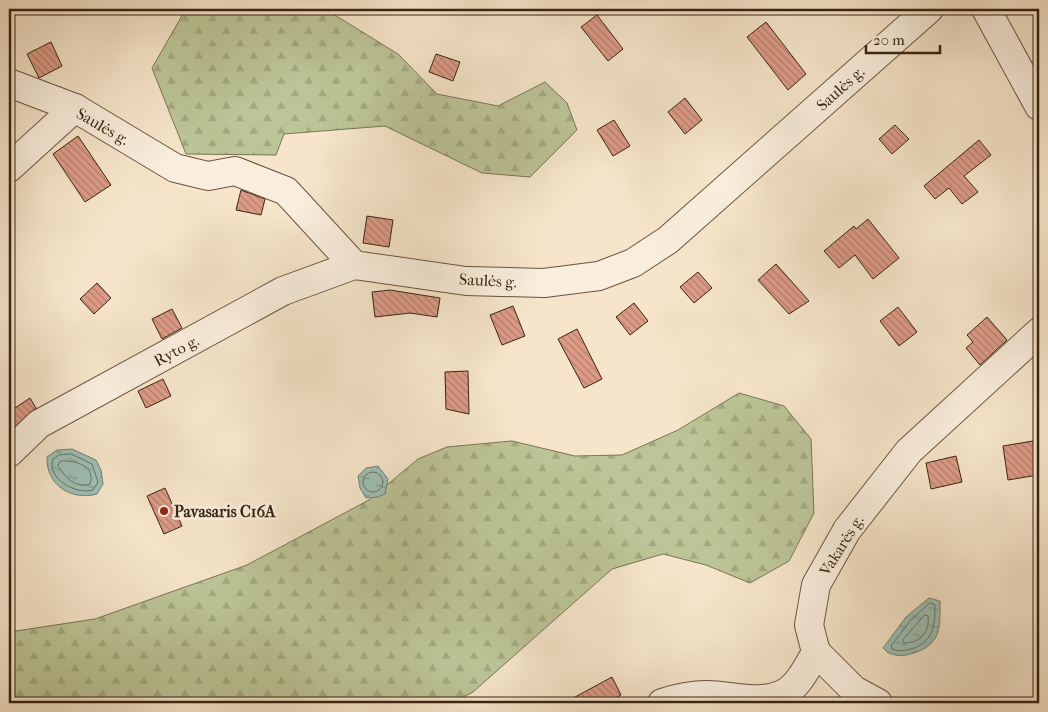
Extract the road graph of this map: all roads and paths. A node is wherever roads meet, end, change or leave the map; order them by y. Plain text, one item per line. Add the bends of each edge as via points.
1 (929, 9) edge
2 (986, 9) edge
3 (9, 84) edge
4 (1039, 106) edge
5 (75, 108) junction
6 (9, 168) edge
7 (354, 265) junction
8 (1039, 332) edge
9 (9, 453) edge
10 (816, 652) junction
11 (662, 703) edge
12 (878, 703) edge

1 - 7 street, Saulės g. via 668,240 633,263 598,276 544,282 466,280
2 - 4 street
3 - 5 street, Saulės g.
5 - 6 street
5 - 7 street, Saulės g. via 176,168 208,176 235,171 286,191
7 - 9 street, Ryto g. via 283,292 39,424
8 - 10 street, Vakarės g. via 909,451 847,530 816,585 809,625
10 - 11 street via 798,681 784,694 766,699 682,696
10 - 12 street via 854,690

